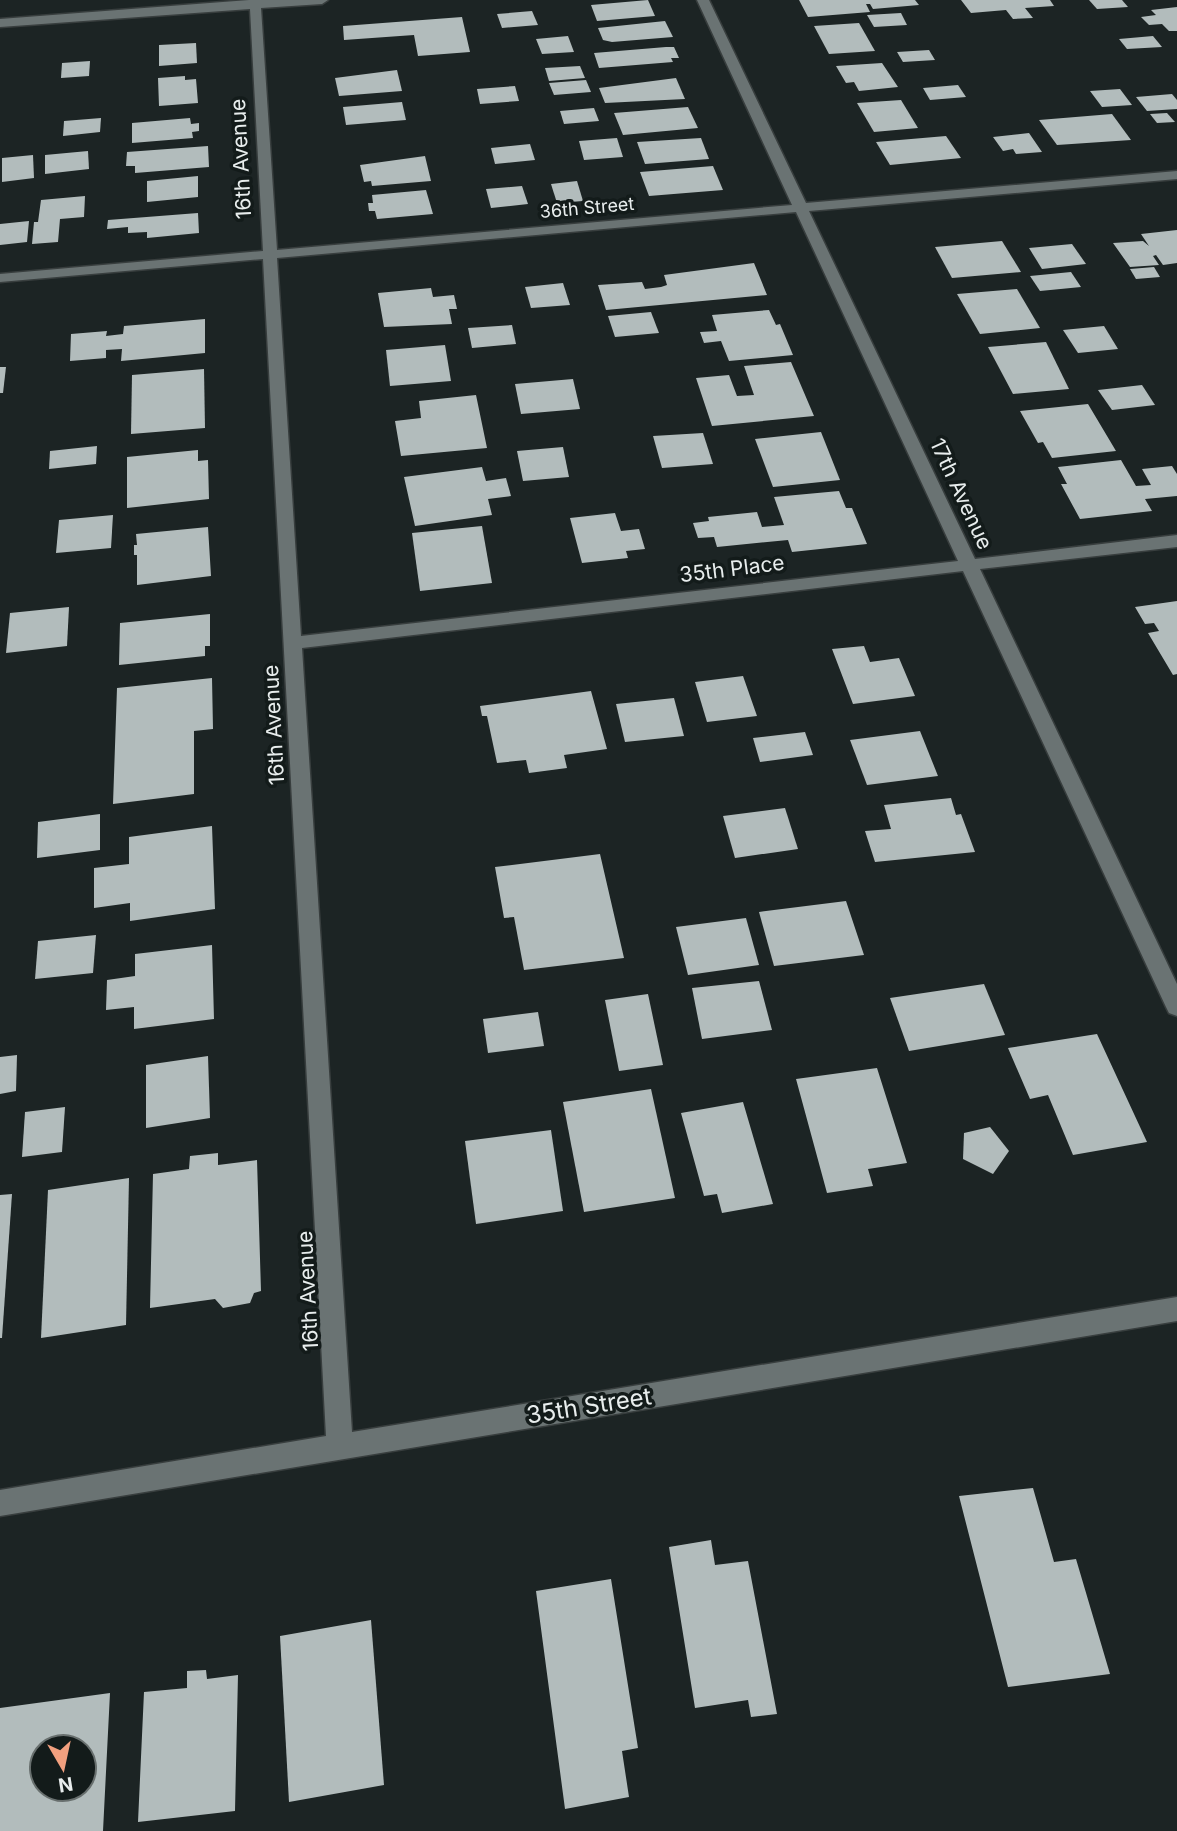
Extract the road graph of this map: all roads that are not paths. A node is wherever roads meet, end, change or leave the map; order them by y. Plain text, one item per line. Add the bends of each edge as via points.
1 (322, 0) edge
2 (704, 0) edge
3 (255, 2) edge
4 (0, 23) edge
5 (1177, 175) edge
6 (802, 208) junction
7 (270, 255) junction
8 (0, 278) edge
9 (1177, 541) edge
10 (969, 565) junction
11 (292, 643) junction
12 (1177, 1007) edge
13 (1177, 1309) edge
14 (340, 1447) junction
15 (0, 1503) edge

1 - 3 street
2 - 6 street, 17th Avenue
3 - 4 street
3 - 7 street, 16th Avenue
5 - 6 street, 36th Street
6 - 7 street, 36th Street
6 - 10 street, 17th Avenue
7 - 8 street, 36th Street
7 - 11 street, 16th Avenue
9 - 10 street, 35th Place
10 - 11 street, 35th Place
10 - 12 street, 17th Avenue
11 - 14 street, 16th Avenue
13 - 14 street, 35th Street
14 - 15 street, 35th Street

